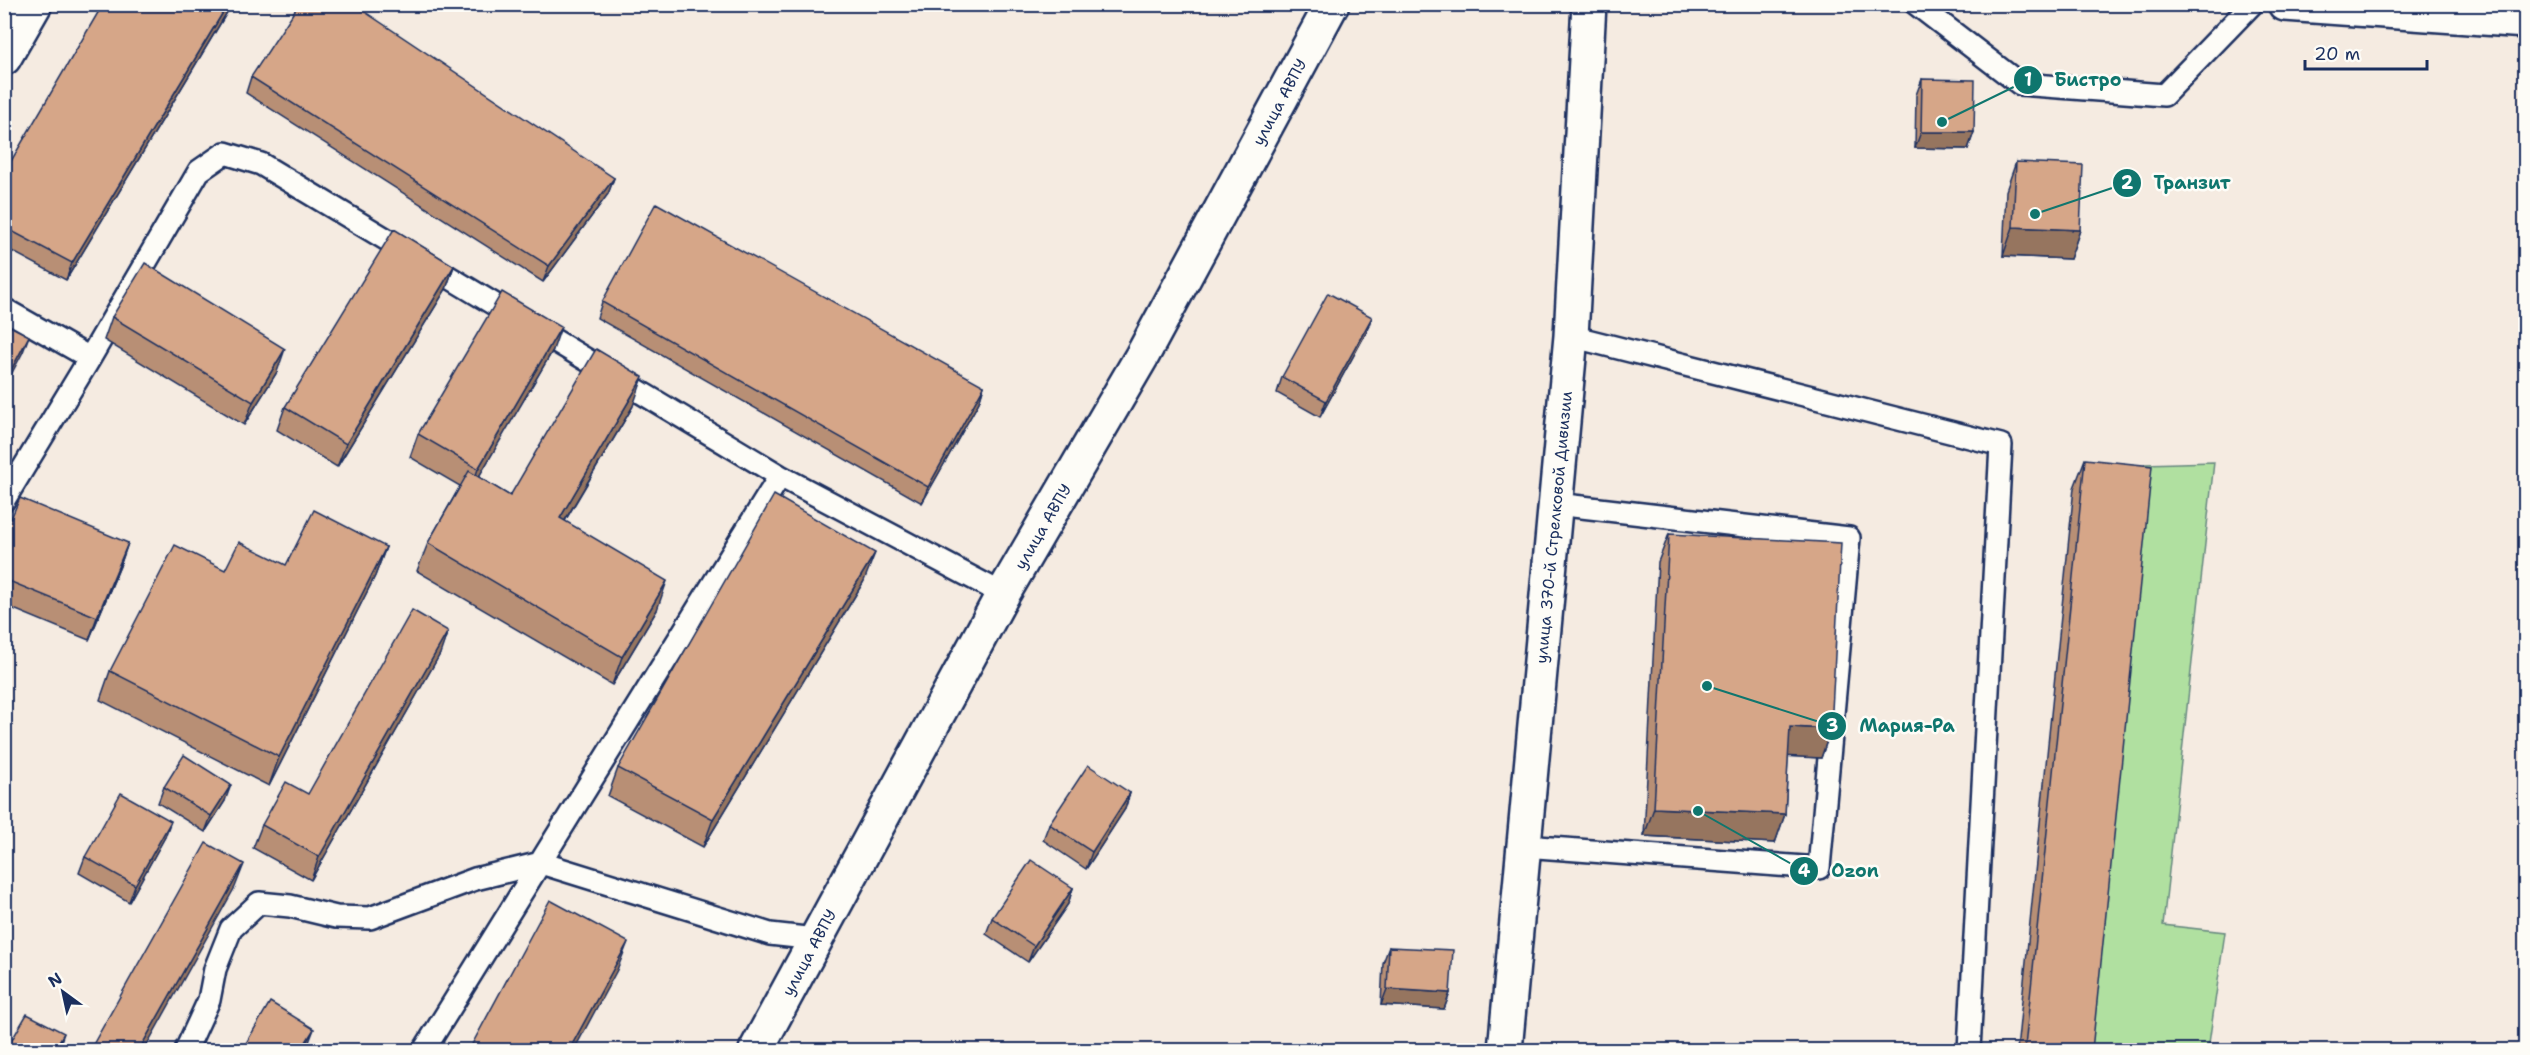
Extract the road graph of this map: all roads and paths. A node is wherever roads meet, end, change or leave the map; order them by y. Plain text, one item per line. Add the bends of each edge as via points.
1 (35, 4) edge
2 (1332, 4) edge
3 (1589, 4) edge
4 (1916, 4) edge
5 (2252, 4) edge
6 (2285, 4) edge
7 (2526, 21) edge
8 (5, 55) edge
9 (4, 309) edge
10 (1571, 336) junction
11 (90, 358) junction
12 (780, 476) junction
13 (4, 500) edge
14 (1556, 504) junction
15 (1003, 594) junction
16 (1524, 846) junction
17 (541, 863) junction
18 (815, 939) junction
19 (186, 1050) edge
20 (424, 1050) edge
21 (756, 1050) edge
22 (1505, 1050) edge
23 (1969, 1050) edge

1 - 8 street
2 - 15 street, улица АВПУ via 1142,356
3 - 10 street, улица 370-й Стрелковой Дивизии
4 - 5 lane via 2020,84 2164,95
6 - 7 street
9 - 11 lane
10 - 14 street, улица 370-й Стрелковой Дивизии
10 - 23 lane via 2001,445
11 - 12 lane via 199,171 225,153 261,164
11 - 13 lane
12 - 15 lane
12 - 17 lane
14 - 16 street, улица 370-й Стрелковой Дивизии
14 - 16 lane via 1849,538 1819,868
15 - 18 street, улица АВПУ
16 - 22 street, улица 370-й Стрелковой Дивизии
17 - 18 lane via 770,934
17 - 19 lane via 475,879 370,918 336,917 259,903 231,929 214,969 209,999
17 - 20 lane
18 - 21 street, улица АВПУ

